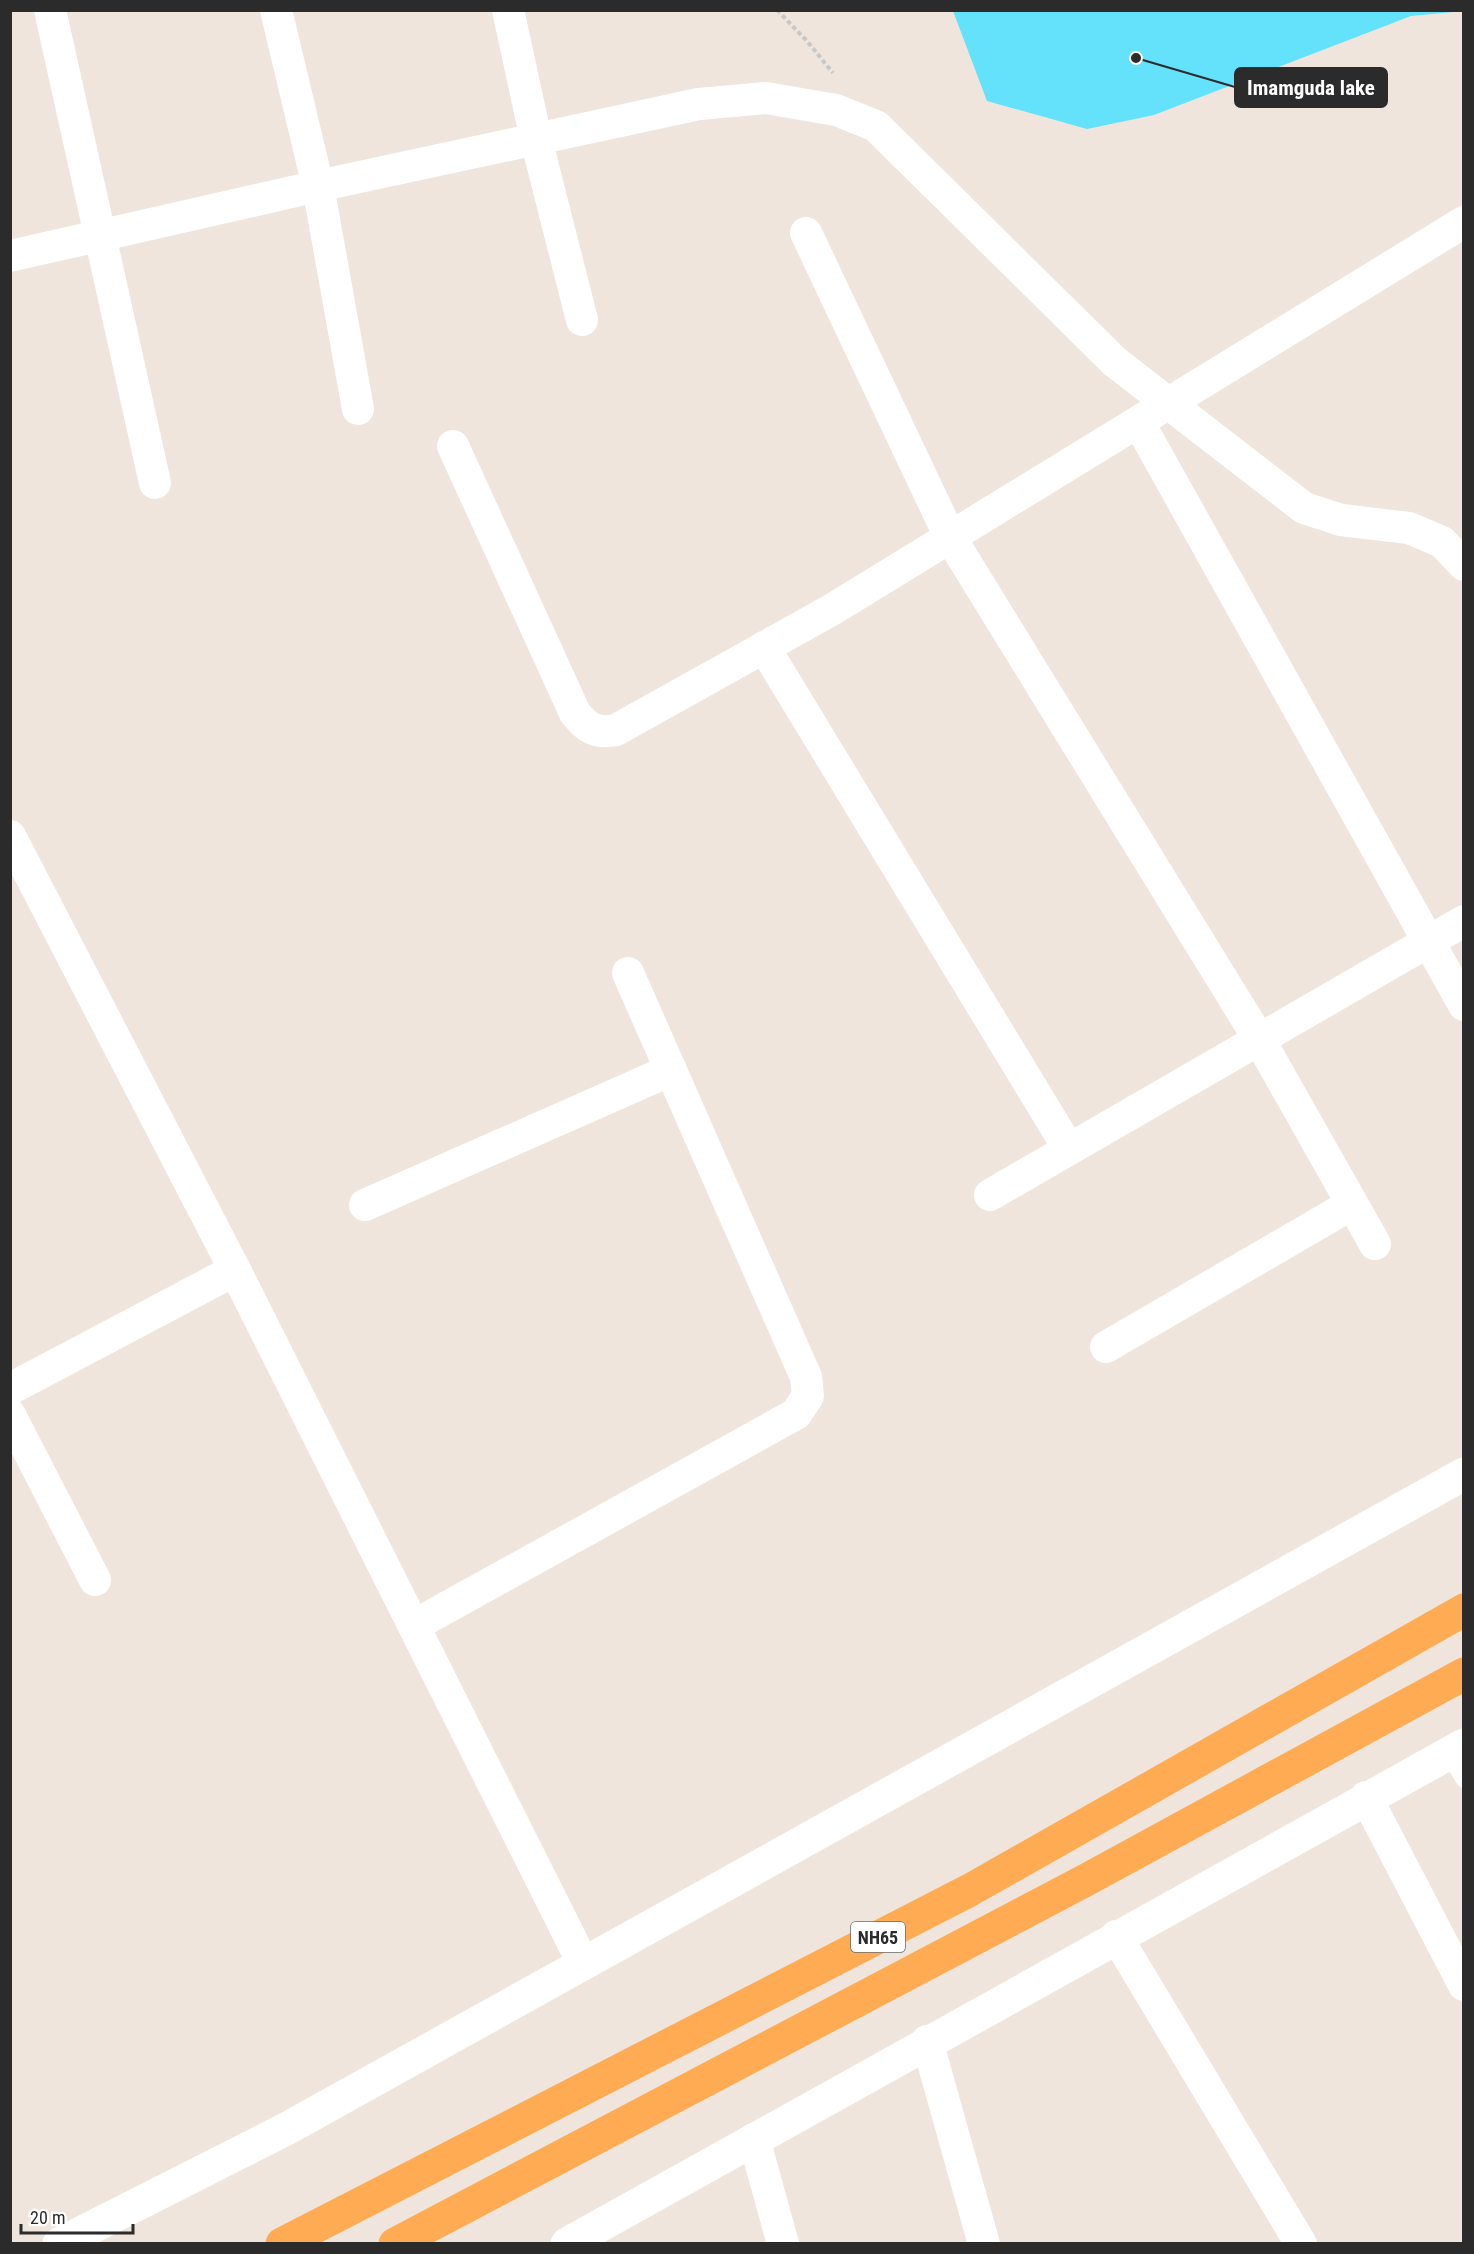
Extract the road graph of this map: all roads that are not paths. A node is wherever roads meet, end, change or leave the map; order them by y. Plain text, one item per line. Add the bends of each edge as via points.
1 (50, 10) edge
2 (276, 10) edge
3 (508, 10) edge
4 (536, 139) junction
5 (318, 186) junction
6 (1464, 222) edge
7 (806, 233) dead end
8 (99, 236) junction
9 (10, 256) edge
10 (582, 321) dead end
11 (1169, 405) junction
12 (358, 409) dead end
13 (1139, 423) junction
14 (453, 446) dead end
15 (155, 483) dead end
16 (950, 537) junction
17 (1464, 565) edge
18 (764, 647) junction
19 (10, 836) edge
20 (1464, 921) edge
21 (1427, 940) junction
22 (628, 973) dead end
23 (1464, 1005) edge
24 (1259, 1039) junction
25 (670, 1070) junction
26 (1069, 1149) junction
27 (990, 1195) dead end
28 (1352, 1203) junction
29 (365, 1205) dead end
30 (1375, 1244) dead end
31 (235, 1270) junction
32 (1106, 1347) dead end
33 (10, 1389) edge
34 (10, 1415) edge
35 (1464, 1474) edge
36 (94, 1580) dead end
37 (1464, 1610) edge
38 (415, 1625) junction
39 (1464, 1674) edge
40 (1459, 1759) edge
41 (1366, 1797) junction
42 (1116, 1936) junction
43 (583, 1963) junction
44 (1464, 1985) edge
45 (927, 2041) junction
46 (754, 2139) junction
47 (60, 2244) edge
48 (282, 2244) edge
49 (395, 2244) edge
50 (567, 2244) edge
51 (783, 2244) edge
52 (984, 2244) edge
53 (1301, 2244) edge

1 - 8 street
2 - 5 street
3 - 4 street
4 - 5 street
4 - 10 street
4 - 11 street via 699,104 766,98 837,110 876,126 1115,362
5 - 8 street
5 - 12 street
6 - 11 street
7 - 16 street
8 - 9 street
8 - 15 street
11 - 13 street
11 - 17 street via 1304,508 1341,520 1409,528 1442,542
13 - 16 street
13 - 21 street
14 - 18 street via 575,713 587,727 603,732 616,730
16 - 18 street
16 - 24 street
18 - 26 street
19 - 31 street
20 - 21 street
21 - 23 street
21 - 24 street
22 - 25 street
24 - 26 street
24 - 28 street
25 - 29 street
25 - 38 street via 806,1377 808,1396 796,1414
26 - 27 street
28 - 30 street
28 - 32 street
31 - 33 street
31 - 38 street
34 - 36 street
35 - 43 street
37 - 48 highway, NH65 via 970,1890
38 - 43 street
39 - 49 highway, NH65 via 1076,1885
40 - 41 street
41 - 42 street
41 - 44 street
42 - 45 street
42 - 53 street
43 - 47 street via 288,2128
45 - 46 street
45 - 52 street
46 - 50 street
46 - 51 street

